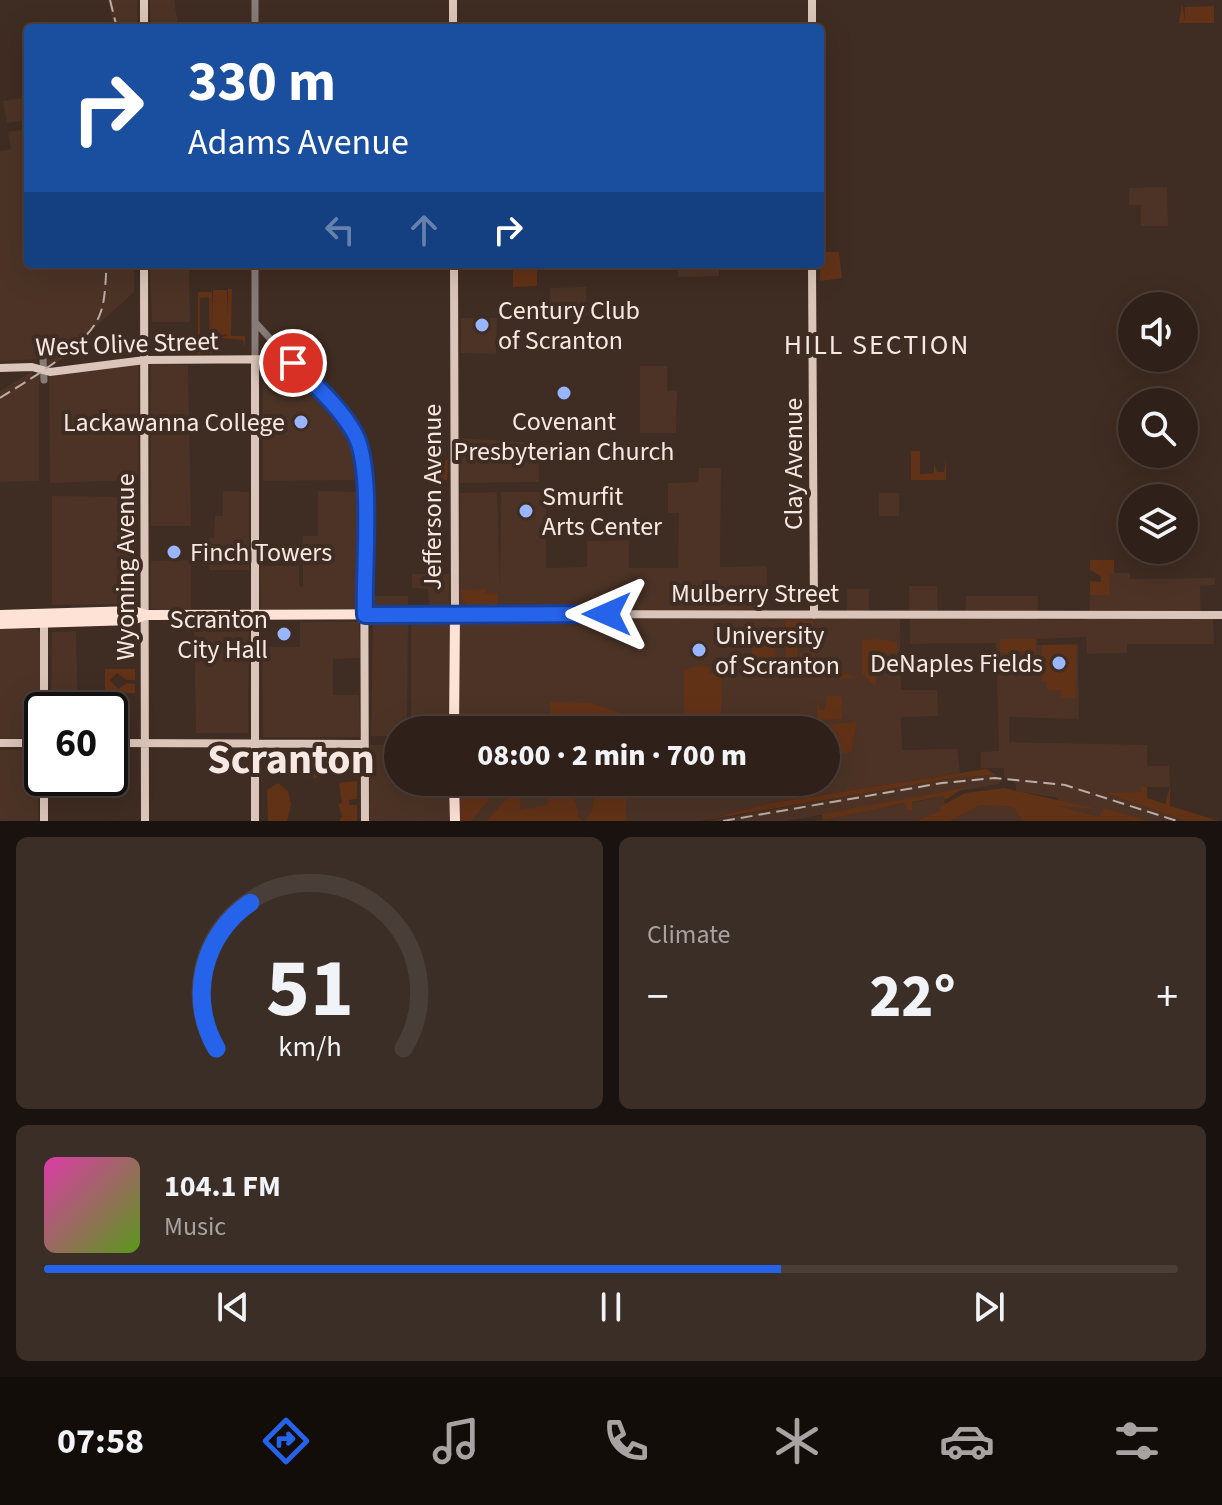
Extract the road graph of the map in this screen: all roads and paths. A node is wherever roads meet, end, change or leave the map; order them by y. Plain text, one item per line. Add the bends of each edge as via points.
1 (144, 0) edge
2 (255, 0) edge
3 (453, 0) edge
4 (812, 0) edge
5 (144, 24) edge
6 (255, 24) edge
7 (453, 24) edge
8 (812, 24) edge
9 (144, 268) edge
10 (255, 268) edge
11 (454, 268) edge
12 (812, 268) edge
13 (255, 322) junction
14 (43, 359) dead end
15 (145, 360) junction
16 (255, 361) junction
17 (293, 363) junction
18 (0, 368) edge
19 (44, 375) junction
20 (364, 489) joint
21 (455, 614) junction
22 (0, 615) edge
23 (145, 615) junction
24 (256, 615) junction
25 (365, 615) junction
26 (814, 615) junction
27 (1222, 615) edge
28 (44, 619) junction
29 (0, 624) edge
30 (44, 692) edge
31 (454, 716) edge
32 (0, 743) edge
33 (24, 743) edge
34 (128, 743) edge
35 (145, 743) junction
36 (256, 743) junction
37 (362, 744) junction
38 (44, 796) edge
39 (454, 796) edge
40 (44, 821) edge
41 (145, 821) edge
42 (255, 821) edge
43 (365, 821) edge
44 (455, 821) edge

1 - 5 main road
2 - 6 street
3 - 7 main road
4 - 8 main road
9 - 15 main road, Wyoming Avenue
10 - 13 street
11 - 21 main road, Jefferson Avenue
12 - 26 main road, Clay Avenue
13 - 16 street
13 - 17 street
14 - 19 street
15 - 16 main road, West Olive Street
15 - 19 main road, West Olive Street
15 - 23 main road, Wyoming Avenue
16 - 17 main road, West Olive Street
16 - 24 main road
17 - 20 street via 356,436
18 - 19 main road, West Olive Street
20 - 25 main road
21 - 25 highway, Mulberry Street
21 - 26 main road, Mulberry Street
21 - 31 highway, Jefferson Avenue
22 - 28 highway, Mulberry Street
23 - 24 highway, Mulberry Street
23 - 28 highway, Mulberry Street via 133,620
23 - 35 main road, Wyoming Avenue
24 - 25 highway, Mulberry Street
24 - 36 main road
25 - 37 main road
26 - 27 main road, Mulberry Street
28 - 29 highway, Mulberry Street
28 - 30 main road
32 - 33 main road
34 - 35 main road
35 - 36 main road
35 - 41 main road, Wyoming Avenue
36 - 37 main road
36 - 42 main road
37 - 43 main road
38 - 40 main road
39 - 44 highway

